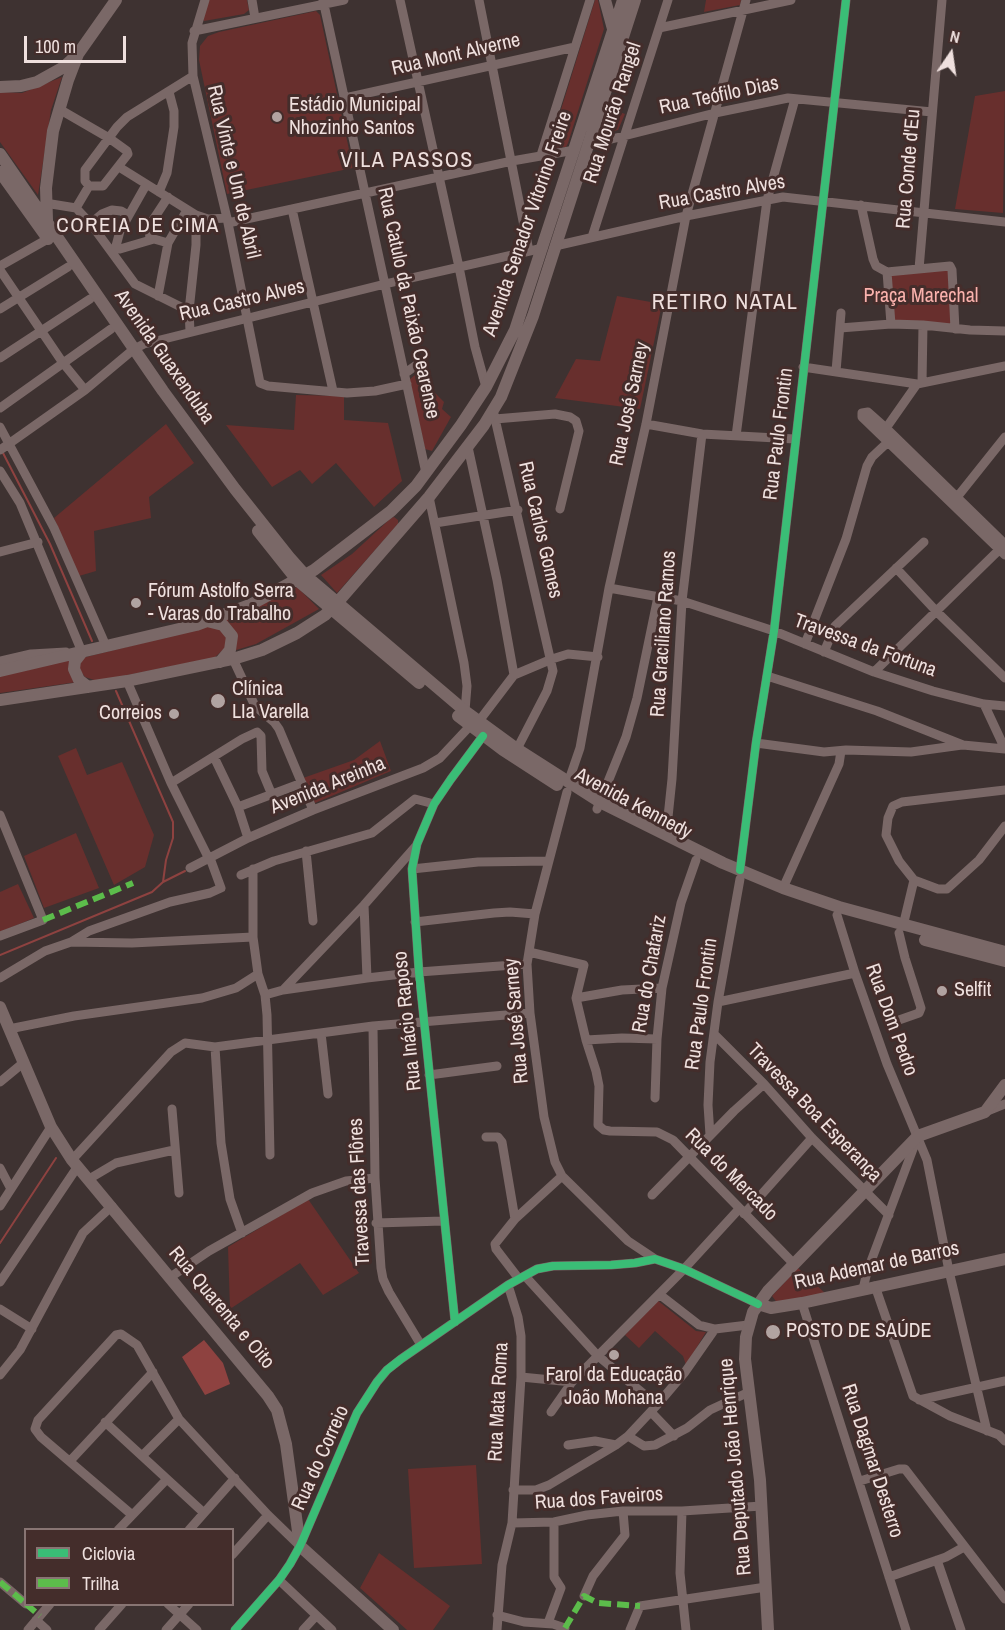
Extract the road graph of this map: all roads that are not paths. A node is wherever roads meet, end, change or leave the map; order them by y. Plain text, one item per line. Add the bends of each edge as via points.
1 (116, 0) edge
2 (205, 0) edge
3 (252, 0) edge
4 (344, 0) edge
5 (400, 0) edge
6 (479, 0) edge
7 (590, 0) edge
8 (605, 0) edge
9 (623, 0) edge
10 (635, 0) edge
11 (668, 0) edge
12 (791, 0) edge
13 (846, 0) edge
14 (942, 0) edge
15 (324, 2) edge
16 (745, 5) edge
17 (255, 18) junction
18 (659, 28) junction
19 (614, 29) junction
20 (194, 31) junction
21 (574, 47) junction
22 (78, 54) junction
23 (492, 65) junction
24 (193, 76) junction
25 (417, 81) junction
26 (0, 87) edge
27 (169, 92) junction
28 (345, 98) junction
29 (795, 99) junction
30 (835, 102) junction
31 (59, 109) junction
32 (932, 112) junction
33 (716, 113) junction
34 (624, 136) junction
35 (110, 138) junction
36 (588, 145) junction
37 (574, 150) junction
38 (0, 154) edge
39 (541, 155) junction
40 (0, 159) edge
41 (512, 161) junction
42 (119, 167) junction
43 (0, 172) edge
44 (439, 177) junction
45 (146, 185) junction
46 (89, 186) junction
47 (365, 193) junction
48 (163, 195) junction
49 (31, 198) junction
50 (767, 200) junction
51 (822, 201) junction
52 (45, 203) junction
53 (861, 205) junction
54 (76, 208) junction
55 (292, 209) junction
56 (192, 212) junction
57 (923, 212) junction
58 (128, 215) junction
59 (686, 216) junction
60 (96, 219) dead end
61 (228, 220) junction
62 (1005, 222) edge
63 (50, 232) junction
64 (592, 237) junction
65 (150, 240) junction
66 (168, 243) junction
67 (549, 247) junction
68 (528, 252) junction
69 (68, 267) junction
70 (459, 267) junction
71 (0, 268) edge
72 (919, 269) junction
73 (887, 272) junction
74 (385, 284) junction
75 (158, 296) junction
76 (18, 299) junction
77 (90, 299) junction
78 (312, 303) junction
79 (0, 309) edge
80 (189, 310) junction
81 (841, 313) dead end
82 (247, 318) junction
83 (891, 324) junction
84 (923, 325) junction
85 (840, 328) junction
86 (111, 329) junction
87 (955, 329) junction
88 (40, 331) junction
89 (190, 331) junction
90 (1005, 331) edge
91 (132, 352) junction
92 (0, 358) edge
93 (422, 361) dead end
94 (63, 363) junction
95 (1005, 366) edge
96 (803, 367) junction
97 (836, 371) junction
98 (405, 379) junction
99 (919, 384) junction
100 (486, 387) junction
101 (85, 390) junction
102 (333, 391) junction
103 (0, 408) edge
104 (494, 414) junction
105 (646, 424) junction
106 (0, 427) edge
107 (702, 434) junction
108 (885, 435) junction
109 (736, 436) junction
110 (1005, 437) edge
111 (795, 439) junction
112 (468, 447) junction
113 (5, 448) edge
114 (0, 471) edge
115 (426, 473) junction
116 (440, 483) junction
117 (429, 497) junction
118 (954, 501) junction
119 (560, 509) dead end
120 (518, 510) junction
121 (391, 511) junction
122 (483, 515) junction
123 (435, 523) junction
124 (405, 525) junction
125 (38, 542) junction
126 (924, 542) dead end
127 (1003, 550) edge
128 (0, 552) edge
129 (896, 568) junction
130 (287, 569) junction
131 (301, 578) junction
132 (283, 588) junction
133 (609, 588) junction
134 (658, 597) junction
135 (682, 601) junction
136 (334, 606) junction
137 (937, 612) junction
138 (206, 621) junction
139 (774, 631) junction
140 (805, 644) junction
141 (106, 646) junction
142 (79, 652) junction
143 (824, 652) junction
144 (597, 657) junction
145 (552, 658) junction
146 (233, 659) junction
147 (0, 661) edge
148 (220, 662) junction
149 (0, 671) edge
150 (874, 672) junction
151 (514, 675) junction
152 (767, 676) junction
153 (1005, 678) edge
154 (127, 681) junction
155 (88, 687) junction
156 (0, 700) edge
157 (984, 704) junction
158 (1005, 706) edge
159 (465, 711) junction
160 (474, 724) junction
161 (483, 736) junction
162 (756, 743) junction
163 (963, 745) junction
164 (517, 749) junction
165 (1005, 749) edge
166 (841, 751) junction
167 (214, 757) junction
168 (171, 783) junction
169 (303, 783) junction
170 (568, 787) junction
171 (1005, 790) edge
172 (272, 795) junction
173 (434, 804) junction
174 (599, 806) junction
175 (238, 807) junction
176 (313, 810) junction
177 (0, 816) edge
178 (1005, 826) edge
179 (666, 836) junction
180 (248, 838) junction
181 (417, 844) junction
182 (306, 851) junction
183 (209, 858) junction
184 (696, 860) junction
185 (548, 861) junction
186 (190, 868) dead end
187 (253, 869) junction
188 (412, 870) junction
189 (241, 875) dead end
190 (740, 875) junction
191 (914, 880) junction
192 (783, 888) junction
193 (364, 905) junction
194 (535, 914) junction
195 (837, 915) junction
196 (313, 921) dead end
197 (415, 921) junction
198 (901, 929) junction
199 (0, 936) edge
200 (254, 937) junction
201 (71, 942) junction
202 (528, 952) junction
203 (1005, 952) edge
204 (1005, 961) edge
205 (527, 964) junction
206 (419, 972) junction
207 (855, 973) junction
208 (258, 974) junction
209 (0, 978) edge
210 (367, 978) junction
211 (662, 988) junction
212 (283, 990) junction
213 (265, 995) junction
214 (576, 999) junction
215 (718, 1002) junction
216 (0, 1007) edge
217 (530, 1013) junction
218 (899, 1020) dead end
219 (424, 1022) junction
220 (373, 1026) junction
221 (9, 1029) junction
222 (321, 1033) junction
223 (714, 1034) junction
224 (657, 1039) junction
225 (586, 1040) junction
226 (268, 1041) junction
227 (215, 1047) junction
228 (23, 1063) junction
229 (497, 1066) dead end
230 (429, 1075) junction
231 (0, 1082) edge
232 (764, 1084) junction
233 (1005, 1085) edge
234 (328, 1094) dead end
235 (655, 1098) dead end
236 (1005, 1104) edge
237 (172, 1109) dead end
238 (984, 1112) junction
239 (51, 1127) junction
240 (710, 1135) junction
241 (918, 1136) junction
242 (486, 1137) dead end
243 (812, 1138) junction
244 (174, 1150) junction
245 (270, 1155) dead end
246 (690, 1158) junction
247 (75, 1163) junction
248 (0, 1168) edge
249 (562, 1176) junction
250 (375, 1178) junction
251 (89, 1179) junction
252 (11, 1189) junction
253 (864, 1191) junction
254 (179, 1193) dead end
255 (652, 1195) dead end
256 (0, 1206) edge
257 (112, 1206) junction
258 (742, 1212) junction
259 (889, 1215) junction
260 (515, 1219) junction
261 (443, 1221) junction
262 (376, 1223) junction
263 (242, 1233) junction
264 (655, 1259) junction
265 (1005, 1259) edge
266 (794, 1264) junction
267 (684, 1269) junction
268 (949, 1271) junction
269 (522, 1277) junction
270 (169, 1278) junction
271 (0, 1282) edge
272 (508, 1286) junction
273 (869, 1288) junction
274 (659, 1294) junction
275 (802, 1303) junction
276 (758, 1304) junction
277 (0, 1309) edge
278 (455, 1322) junction
279 (748, 1326) junction
280 (32, 1329) junction
281 (716, 1329) junction
282 (421, 1345) junction
283 (597, 1355) junction
284 (153, 1371) junction
285 (0, 1376) edge
286 (521, 1377) junction
287 (1005, 1381) edge
288 (572, 1382) junction
289 (978, 1387) junction
290 (749, 1392) junction
291 (919, 1400) junction
292 (654, 1408) junction
293 (551, 1412) dead end
294 (179, 1419) junction
295 (105, 1422) junction
296 (987, 1431) junction
297 (628, 1436) junction
298 (674, 1436) junction
299 (1005, 1441) edge
300 (568, 1445) dead end
301 (616, 1446) junction
302 (142, 1456) junction
303 (70, 1461) junction
304 (235, 1478) junction
305 (167, 1479) junction
306 (860, 1481) junction
307 (513, 1490) junction
308 (762, 1506) junction
309 (623, 1511) junction
310 (682, 1511) junction
311 (204, 1513) junction
312 (131, 1514) junction
313 (268, 1515) junction
314 (554, 1522) junction
315 (512, 1523) junction
316 (119, 1528) edge
317 (191, 1528) edge
318 (300, 1546) junction
319 (964, 1547) junction
320 (234, 1554) edge
321 (937, 1560) junction
322 (889, 1577) junction
323 (279, 1580) junction
324 (2, 1587) edge
325 (766, 1587) junction
326 (584, 1596) dead end
327 (1005, 1599) edge
328 (682, 1600) junction
329 (24, 1603) edge
330 (28, 1606) edge
331 (49, 1606) edge
332 (121, 1606) edge
333 (169, 1606) edge
334 (188, 1606) edge
335 (179, 1615) junction
336 (497, 1615) junction
337 (316, 1616) junction
338 (38, 1618) junction
339 (548, 1623) junction
340 (28, 1630) edge
341 (47, 1630) edge
342 (99, 1630) edge
343 (166, 1630) edge
344 (197, 1630) edge
345 (235, 1630) edge
346 (303, 1630) edge
347 (332, 1630) edge
348 (393, 1630) edge
349 (497, 1630) edge
350 (563, 1630) edge
351 (630, 1630) edge
352 (686, 1630) edge
353 (768, 1630) edge
354 (906, 1630) edge
355 (961, 1630) edge

1 - 22 main road
2 - 20 street, Rua Vinte e Um de Abril
3 - 17 street
4 - 15 street
5 - 25 street
6 - 23 street
7 - 21 street
8 - 19 main road
9 - 19 main road, Avenida Senador Vitorino Freire
10 - 36 main road, Avenida Senador Vitorino Freire
11 - 18 street, Rua Mourão Rangel
12 - 16 street
13 - 30 street, Rua Paulo Frontin
14 - 32 street, Rua Conde d'Eu
15 - 17 street
15 - 28 street, Rua Catulo da Paixão Cearense
16 - 18 street
16 - 33 street, Rua José Sarney
17 - 20 street
18 - 34 street, Rua Mourão Rangel
19 - 37 main road, Avenida Senador Vitorino Freire
20 - 24 street, Rua Vinte e Um de Abril
21 - 23 street, Rua Mont Alverne
21 - 39 street
22 - 26 main road via 59,71 37,82
22 - 31 main road
23 - 25 street, Rua Mont Alverne
23 - 41 street
24 - 27 street
24 - 61 street, Rua Vinte e Um de Abril
25 - 28 street, Rua Mont Alverne
25 - 44 street
27 - 35 street via 127,117
27 - 48 street via 174,127
28 - 47 street, Rua Catulo da Paixão Cearense
29 - 30 street, Rua Teófilo Dias
29 - 33 street, Rua Teófilo Dias
29 - 50 street
30 - 32 street, Rua Teófilo Dias
30 - 51 street, Rua Paulo Frontin
31 - 35 street
31 - 52 main road
32 - 57 street, Rua Conde d'Eu
33 - 34 street, Rua Teófilo Dias
33 - 59 street, Rua José Sarney
34 - 36 street, Rua Teófilo Dias
34 - 64 street, Rua Mourão Rangel
35 - 42 street via 128,154
35 - 46 street via 85,170
36 - 67 main road, Avenida Senador Vitorino Freire
37 - 39 street
37 - 67 main road, Avenida Senador Vitorino Freire
38 - 49 main road, Avenida Guaxenduba
39 - 41 street
40 - 49 main road
41 - 44 street
41 - 68 street
42 - 45 street
42 - 46 street via 103,186
43 - 63 main road, Avenida Guaxenduba
44 - 47 street
44 - 70 street
45 - 48 street
45 - 58 street
46 - 54 street
47 - 55 street
47 - 74 street, Rua Catulo da Paixão Cearense
48 - 56 street
48 - 65 street via 149,226
49 - 63 main road, Avenida Guaxenduba
50 - 51 street, Rua Castro Alves via 783,197
50 - 59 street, Rua Castro Alves
50 - 109 street
51 - 53 street, Rua Castro Alves
51 - 96 street, Rua Paulo Frontin
52 - 54 street
52 - 63 main road
53 - 57 street, Rua Castro Alves
53 - 73 street via 873,259 876,266
54 - 75 street via 131,281
55 - 61 street
55 - 78 street
56 - 61 street via 208,219
56 - 66 street
56 - 80 street via 196,245
57 - 62 street, Rua Castro Alves
57 - 72 street, Rua Conde d'Eu
58 - 60 street via 112,210
58 - 65 street via 118,247
59 - 64 street, Rua Castro Alves
59 - 105 street, Rua José Sarney
61 - 82 street, Rua Vinte e Um de Abril
63 - 69 main road, Avenida Guaxenduba
63 - 71 street
63 - 91 main road, Avenida Guaxenduba
64 - 67 street, Rua Castro Alves
65 - 66 street
66 - 75 street
67 - 68 street, Rua Castro Alves
67 - 100 main road, Avenida Senador Vitorino Freire via 516,330
67 - 104 main road, Avenida Senador Vitorino Freire via 522,346
68 - 70 street, Rua Castro Alves
69 - 76 street
69 - 77 main road, Avenida Guaxenduba
70 - 74 street, Rua Castro Alves
70 - 100 street
71 - 76 street
72 - 73 street
72 - 87 street via 951,267
73 - 83 street
74 - 78 street, Rua Castro Alves
74 - 98 street, Rua Catulo da Paixão Cearense
75 - 80 street
76 - 79 street
76 - 88 street
77 - 86 main road, Avenida Guaxenduba
77 - 88 street
78 - 82 street, Rua Castro Alves
78 - 102 street
80 - 89 street
81 - 85 street
82 - 89 street, Rua Castro Alves
82 - 102 street, Rua Vinte e Um de Abril via 260,383
83 - 84 street
83 - 85 street
84 - 87 street
84 - 99 street
85 - 97 street
86 - 91 main road, Avenida Guaxenduba
86 - 94 street
87 - 90 street
88 - 92 street
88 - 94 street
89 - 91 street, Rua Castro Alves via 144,344
91 - 101 street, Rua Castro Alves
91 - 130 main road, Avenida Guaxenduba
91 - 131 main road, Avenida Guaxenduba
93 - 98 street
94 - 101 street
94 - 103 street
95 - 99 street
96 - 97 street
96 - 111 street, Rua Paulo Frontin
97 - 99 street
98 - 102 street, Rua Vinte e Um de Abril via 359,392
98 - 115 street, Rua Catulo da Paixão Cearense
99 - 108 street
100 - 115 main road, Avenida Senador Vitorino Freire
101 - 113 street, Rua Castro Alves
104 - 112 main road, Avenida Senador Vitorino Freire
104 - 119 street via 555,414 576,421 579,431
104 - 120 street, Rua Carlos Gomes
105 - 107 street
105 - 133 street, Rua José Sarney
106 - 113 street
107 - 109 street
107 - 135 street, Rua Graciliano Ramos
108 - 118 street
108 - 118 street
108 - 140 street via 867,466 846,539
109 - 111 street
110 - 118 street
111 - 139 street, Rua Paulo Frontin
112 - 116 main road, Avenida Senador Vitorino Freire
112 - 122 street
113 - 141 street via 54,528
114 - 125 street
115 - 116 main road
115 - 121 main road, Avenida Senador Vitorino Freire
116 - 117 main road, Avenida Senador Vitorino Freire
117 - 123 street
117 - 124 main road, Avenida Senador Vitorino Freire
118 - 127 street
120 - 122 street
120 - 145 street, Rua Carlos Gomes
121 - 124 main road via 402,515
121 - 131 main road, Avenida Senador Vitorino Freire
122 - 123 street
122 - 151 street
123 - 159 street via 464,663
124 - 136 main road, Avenida Senador Vitorino Freire
125 - 128 street
125 - 142 street
126 - 129 street
127 - 137 street
129 - 137 street
129 - 143 street via 835,626
130 - 131 main road, Avenida Guaxenduba
130 - 132 main road
131 - 132 main road, Avenida Senador Vitorino Freire
131 - 136 main road, Avenida Kennedy
132 - 138 main road, Avenida Senador Vitorino Freire
133 - 134 street, Travessa da Fortuna
133 - 144 street, Rua José Sarney
134 - 135 street, Travessa da Fortuna
134 - 174 street via 626,737
135 - 139 street, Travessa da Fortuna
135 - 179 street, Rua Graciliano Ramos
136 - 146 main road, Avenida Senador Vitorino Freire via 281,642
136 - 159 main road, Avenida Kennedy
136 - 160 main road, Avenida Kennedy
137 - 150 street
137 - 153 street
138 - 141 main road, Avenida Senador Vitorino Freire
138 - 148 main road via 221,624 231,633 231,647
139 - 140 street, Travessa da Fortuna
139 - 152 street, Rua Paulo Frontin
140 - 143 street, Travessa da Fortuna
141 - 142 main road, Avenida Senador Vitorino Freire
142 - 147 street, Avenida Senador Vitorino Freire via 46,652
142 - 149 main road, Avenida Senador Vitorino Freire
142 - 155 main road via 75,673
143 - 150 street, Travessa da Fortuna
144 - 145 street via 578,654
144 - 170 street, Rua José Sarney via 580,748
145 - 151 street
145 - 164 street via 552,678
146 - 148 main road, Avenida Senador Vitorino Freire
146 - 169 street via 255,706 279,729
148 - 154 main road, Avenida Senador Vitorino Freire
150 - 157 street, Travessa da Fortuna
151 - 160 street, Avenida Areinha
152 - 162 street, Rua Paulo Frontin
152 - 163 street via 877,711
154 - 155 main road, Avenida Senador Vitorino Freire
154 - 168 street
155 - 156 main road, Avenida Senador Vitorino Freire
157 - 158 street, Travessa da Fortuna
157 - 165 street
159 - 160 main road, Avenida Kennedy
160 - 161 main road, Avenida Kennedy
160 - 164 main road, Avenida Kennedy
160 - 176 street, Avenida Areinha via 440,758 423,768
161 - 170 main road, Avenida Kennedy
161 - 173 street, Rua Inácio Raposo
162 - 166 street
162 - 190 street, Rua Paulo Frontin
163 - 165 street
163 - 166 street via 911,752
164 - 170 main road, Avenida Kennedy
166 - 192 street via 839,764
167 - 168 street
167 - 172 street via 257,732 261,736 262,771
167 - 175 street
168 - 183 street
169 - 172 street
169 - 176 street
170 - 174 main road, Avenida Kennedy
170 - 185 street, Rua José Sarney
171 - 191 street via 893,806 886,835
172 - 175 street
173 - 181 street, Rua Inácio Raposo
173 - 182 street via 416,799 372,833
174 - 179 main road, Avenida Kennedy
174 - 184 main road, Avenida Kennedy
175 - 180 street
176 - 180 street, Avenida Areinha
177 - 199 street via 43,920
178 - 191 street via 980,860 946,890
179 - 190 main road, Avenida Kennedy
180 - 183 street, Avenida Areinha
181 - 188 street, Rua Inácio Raposo
181 - 193 street
182 - 187 street
182 - 196 street
183 - 186 street, Avenida Areinha
183 - 201 street via 221,888 89,931
184 - 190 main road, Avenida Kennedy
184 - 211 street, Rua do Chafariz via 681,903
185 - 188 street via 478,862
185 - 194 street, Rua José Sarney
187 - 189 street
187 - 200 street
188 - 197 street, Rua Inácio Raposo
190 - 192 main road, Avenida Kennedy
190 - 195 main road, Avenida Kennedy
190 - 215 street, Rua Paulo Frontin
191 - 198 street
192 - 198 main road, Avenida Kennedy
193 - 210 street
193 - 212 street
194 - 197 street via 494,913
194 - 202 street, Rua José Sarney
195 - 198 main road, Avenida Kennedy
195 - 207 street, Rua Dom Pedro
197 - 206 street, Rua Inácio Raposo
198 - 203 main road, Avenida Kennedy
198 - 204 main road, Avenida Kennedy
198 - 218 street via 905,958 921,1008 919,1013
200 - 201 street
200 - 208 street
201 - 209 street via 45,951
202 - 205 street, Rua José Sarney
202 - 214 street via 584,964
205 - 206 street
205 - 217 street, Rua José Sarney
206 - 210 street
206 - 219 street, Rua Inácio Raposo
207 - 215 street
207 - 241 street, Rua Dom Pedro
208 - 213 street
208 - 221 street via 236,988 202,998
210 - 212 street
211 - 214 street via 622,990
211 - 224 street, Rua do Chafariz
212 - 213 street
213 - 226 street
214 - 225 street
215 - 223 street, Rua Paulo Frontin
216 - 221 main road, Rua Quarenta e Oito
217 - 219 street
217 - 249 street, Rua José Sarney via 544,1117
219 - 220 street
219 - 230 street, Rua Inácio Raposo
220 - 222 street
220 - 250 street, Travessa das Flôres
221 - 228 main road, Rua Quarenta e Oito
222 - 226 street
222 - 234 street
223 - 232 street, Travessa Boa Esperança
223 - 240 street, Rua Paulo Frontin via 708,1105
224 - 225 street
224 - 235 street, Rua do Chafariz
225 - 246 street, Rua do Mercado via 599,1086 598,1125 610,1131 664,1134
226 - 227 street
226 - 245 street
227 - 247 street via 191,1043 179,1046
227 - 263 street via 221,1143 230,1199
228 - 231 street
228 - 239 main road, Rua Quarenta e Oito
229 - 230 street
230 - 261 street, Rua Inácio Raposo
232 - 240 street
232 - 243 street, Travessa Boa Esperança
233 - 238 main road
236 - 238 street, Rua Deputado João Henrique
237 - 244 street
238 - 241 main road, Rua Deputado João Henrique
239 - 247 main road, Rua Quarenta e Oito
239 - 252 street
240 - 246 street
241 - 253 main road, Rua Deputado João Henrique
241 - 259 street
241 - 268 street, Rua Dom Pedro via 927,1160
242 - 260 street via 498,1137 502,1142
243 - 253 street, Travessa Boa Esperança
243 - 258 street
244 - 251 street via 116,1163
244 - 254 street
246 - 255 street
246 - 258 street, Rua do Mercado
247 - 251 main road, Rua Quarenta e Oito
247 - 271 street
248 - 252 street
249 - 260 street
249 - 264 street via 628,1242
250 - 262 street, Travessa das Flôres
250 - 263 street via 321,1189
251 - 257 main road, Rua Quarenta e Oito
252 - 256 street
253 - 259 street, Travessa Boa Esperança
253 - 266 main road, Rua Deputado João Henrique
257 - 270 main road, Rua Quarenta e Oito
257 - 280 street via 83,1233
258 - 266 street, Rua do Mercado
258 - 267 street
259 - 273 street via 867,1272
260 - 269 street via 495,1247
261 - 262 street
261 - 278 street, Rua Inácio Raposo
262 - 282 street, Travessa das Flôres via 383,1280
263 - 270 street
264 - 267 street, Rua do Correio
264 - 269 street, Rua do Correio via 627,1264 553,1266
265 - 268 main road, Rua Ademar de Barros
266 - 276 main road, Rua Deputado João Henrique
267 - 274 street
267 - 276 street, Rua do Correio
268 - 273 main road, Rua Ademar de Barros
268 - 289 street, Rua Dom Pedro
269 - 272 street, Rua do Correio
269 - 283 street
270 - 318 main road, Rua Quarenta e Oito via 277,1410 286,1444
272 - 278 street, Rua do Correio
272 - 286 street, Rua Mata Roma via 521,1336
273 - 275 main road, Rua Ademar de Barros
273 - 291 street via 910,1391
274 - 281 street via 694,1323
274 - 283 street
275 - 276 main road, Rua Ademar de Barros via 771,1308
275 - 306 street, Rua Dagmar Desterro
276 - 279 main road, Rua Deputado João Henrique
277 - 280 street
278 - 282 street, Rua do Correio
279 - 281 street
279 - 290 main road, Rua Deputado João Henrique via 745,1359
280 - 285 street
281 - 292 street
282 - 318 street, Rua do Correio via 387,1370 367,1395
283 - 288 street
283 - 292 street
284 - 294 street
284 - 295 street
284 - 303 street via 137,1345 125,1335 116,1335 35,1426 41,1437
286 - 288 street
286 - 307 street, Rua Mata Roma
287 - 289 street
288 - 293 street
289 - 291 street
289 - 296 street, Rua Dom Pedro
290 - 298 street via 710,1410
290 - 308 main road, Rua Deputado João Henrique
291 - 296 street
292 - 297 street
292 - 298 street
294 - 302 street
294 - 304 street
295 - 302 street
295 - 303 street
296 - 299 street
297 - 298 street via 649,1446
297 - 301 street
300 - 301 street via 589,1441
301 - 307 street via 549,1485 536,1490
302 - 305 street
303 - 312 street
304 - 311 street
304 - 313 street
305 - 311 street
305 - 312 street
306 - 319 street via 905,1469
306 - 322 street, Rua Dagmar Desterro
307 - 315 street, Rua Mata Roma
308 - 310 street, Rua dos Faveiros
308 - 325 main road, Rua Deputado João Henrique
309 - 310 street, Rua dos Faveiros
309 - 314 street, Rua dos Faveiros
309 - 326 street via 625,1535 592,1576
310 - 328 street
311 - 317 street
312 - 316 street
313 - 318 street
313 - 320 street
314 - 315 street, Rua dos Faveiros
314 - 339 street via 554,1577 561,1588
315 - 336 street, Rua Mata Roma via 502,1565
318 - 323 street, Rua do Correio
318 - 348 main road
319 - 321 street
319 - 327 street
321 - 322 street
321 - 355 street
322 - 354 street, Rua Dagmar Desterro
323 - 337 street
323 - 345 street, Rua do Correio
324 - 329 street
325 - 328 street
325 - 353 main road, Rua Deputado João Henrique
328 - 351 street via 640,1606
328 - 352 street
330 - 338 street
331 - 338 street
332 - 342 street
333 - 335 street
334 - 335 street
335 - 343 street
335 - 344 street
336 - 339 street
336 - 349 street, Rua Mata Roma
337 - 346 street
337 - 347 street
338 - 340 street
338 - 341 street
339 - 350 street

